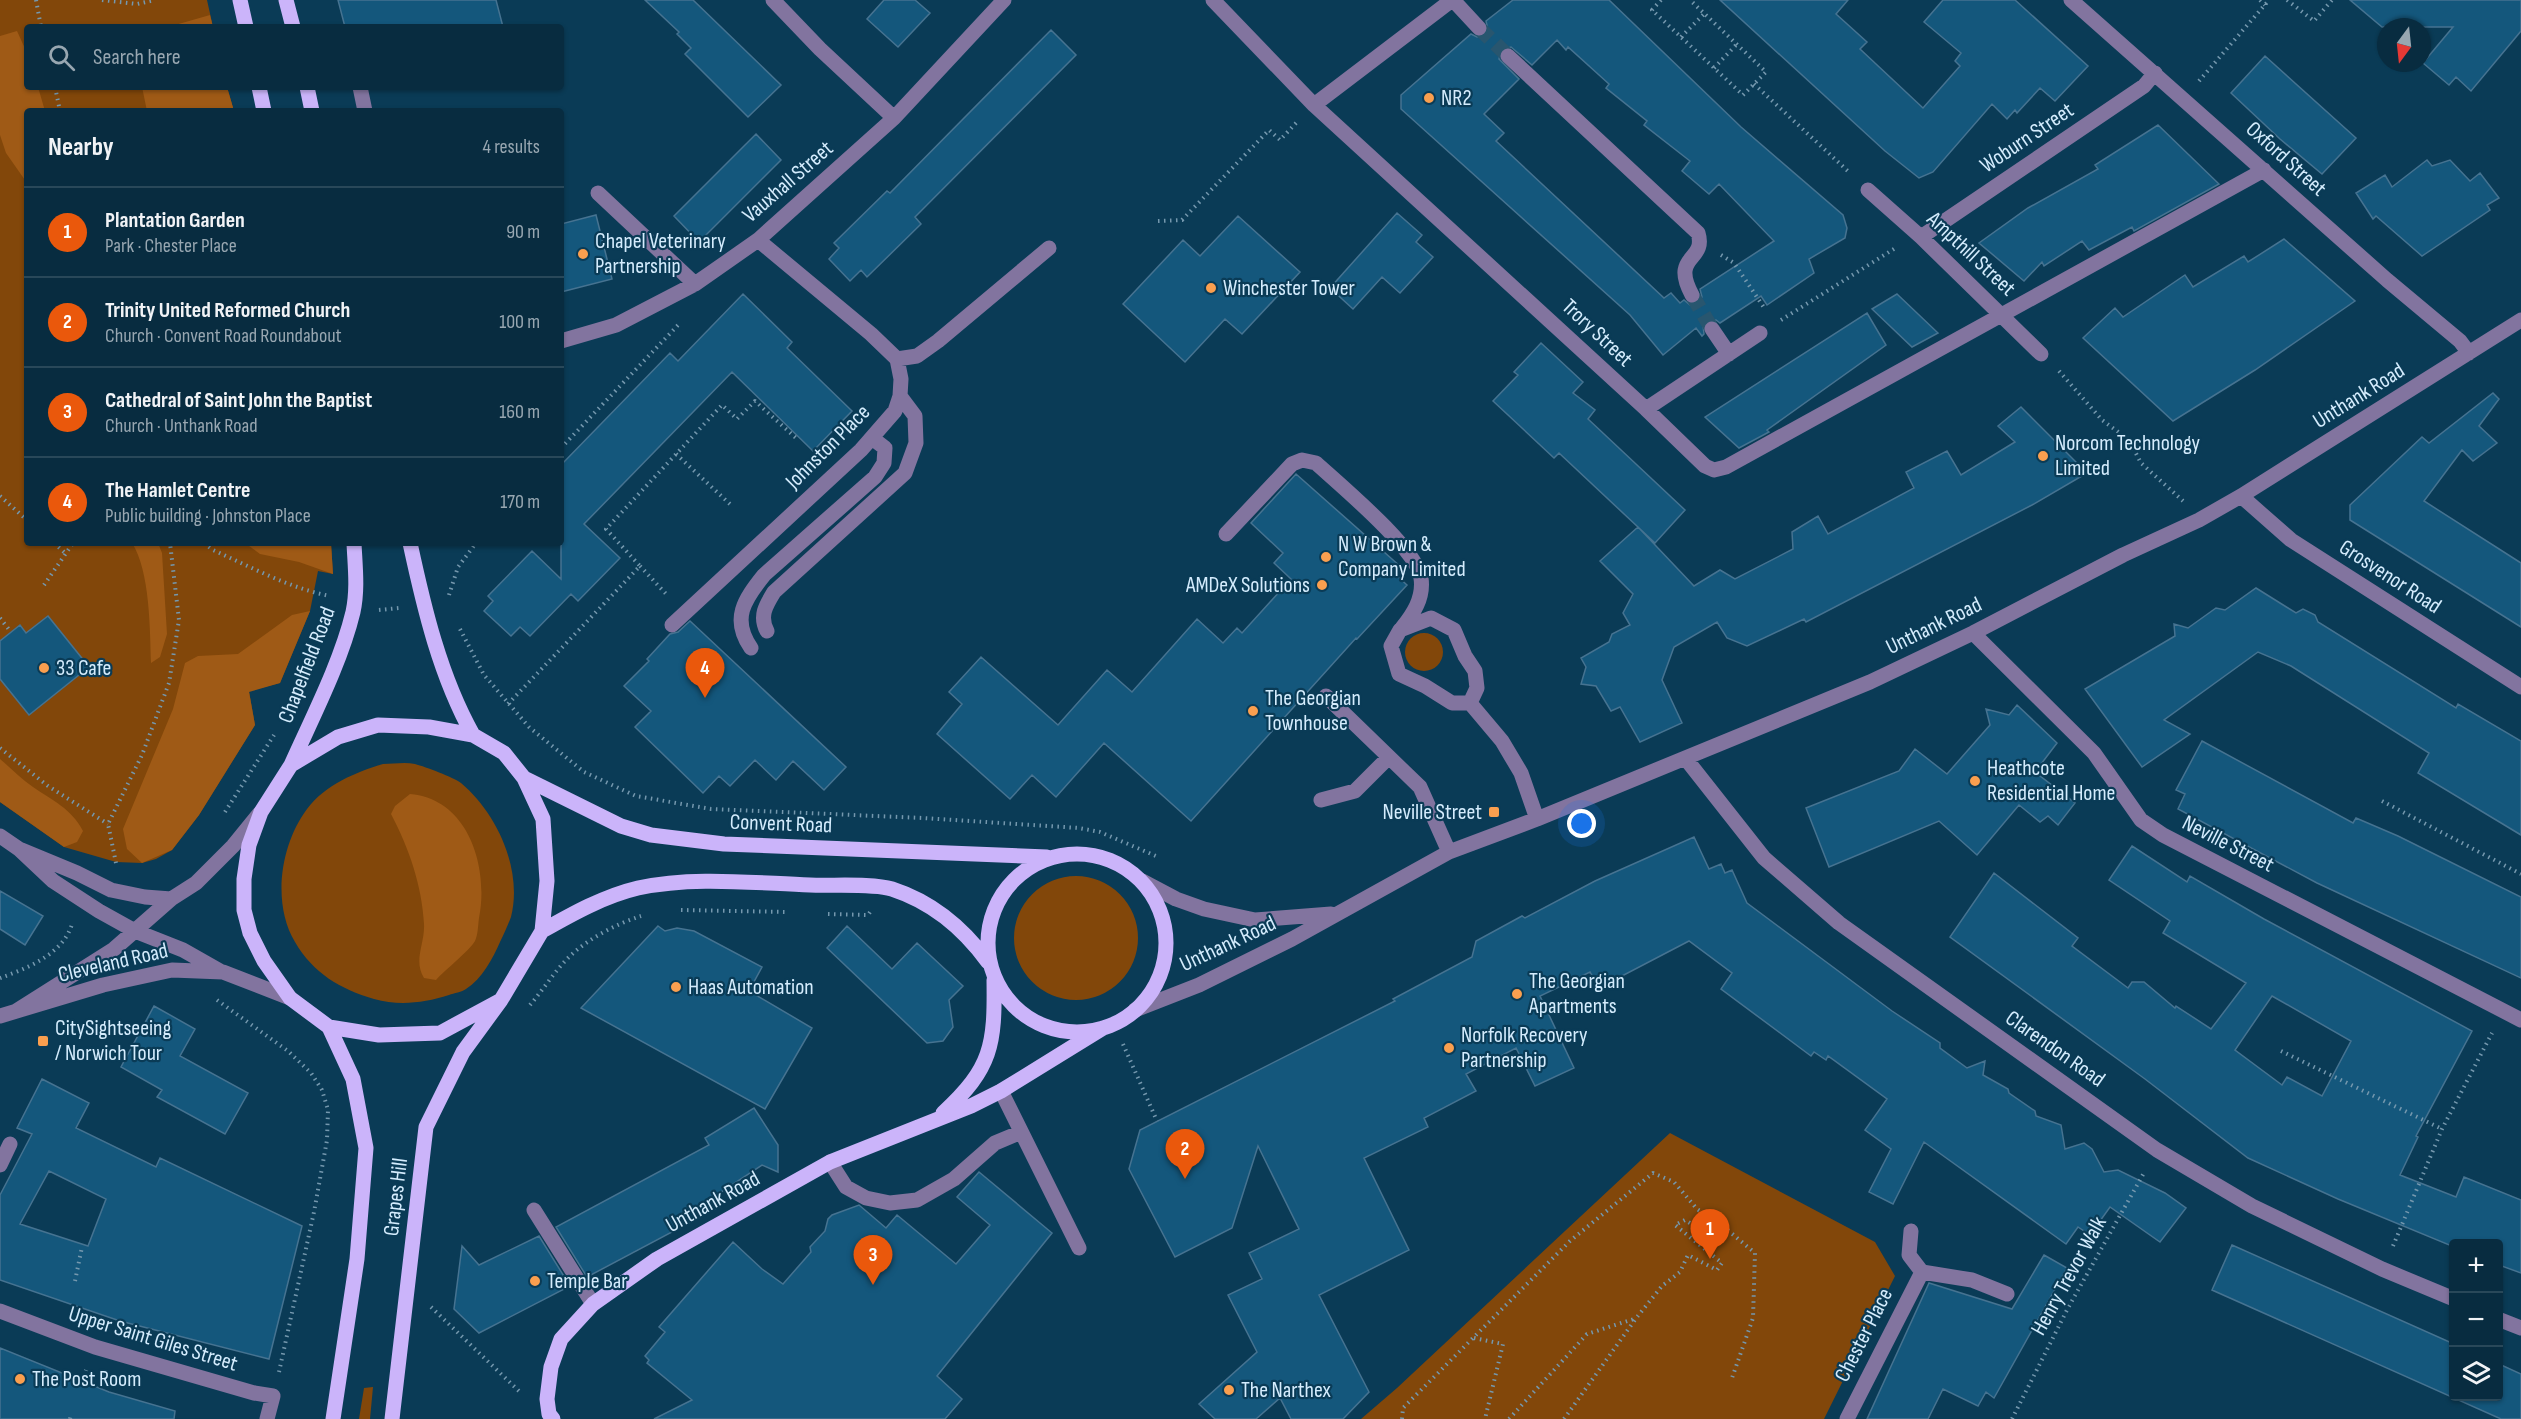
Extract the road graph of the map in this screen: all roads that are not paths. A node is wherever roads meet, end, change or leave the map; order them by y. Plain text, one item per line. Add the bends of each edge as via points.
1 (240, 0) edge
2 (286, 0) edge
3 (773, 0) edge
4 (1004, 0) edge
5 (1213, 0) edge
6 (1453, 0) edge
7 (2071, 0) edge
8 (245, 24) edge
9 (291, 24) edge
10 (1479, 28) tunnel mouth
11 (1508, 56) tunnel mouth
12 (2155, 73) junction
13 (260, 90) edge
14 (308, 90) edge
15 (361, 90) edge
16 (1314, 105) junction
17 (263, 108) edge
18 (311, 108) edge
19 (364, 108) edge
20 (894, 118) junction
21 (2264, 170) junction
22 (1869, 190) road end
23 (598, 193) dead end
24 (1921, 237) junction
25 (758, 240) junction
26 (1049, 248) dead end
27 (695, 284) junction
28 (1692, 295) tunnel mouth
29 (2003, 315) junction
30 (2521, 320) edge
31 (1712, 329) tunnel mouth
32 (1760, 333) road end
33 (564, 340) edge
34 (2469, 353) junction
35 (1729, 354) junction
36 (2041, 354) road end
37 (897, 359) junction
38 (900, 396) junction
39 (1646, 409) junction
40 (872, 438) junction
41 (2241, 496) junction
42 (1226, 534) dead end
43 (354, 546) edge
44 (411, 546) edge
45 (672, 625) dead end
46 (1400, 630) junction
47 (767, 631) dead end
48 (1973, 633) junction
49 (751, 648) dead end
50 (2521, 687) edge
51 (1326, 696) dead end
52 (1470, 703) junction
53 (473, 735) junction
54 (1389, 758) junction
55 (1686, 759) junction
56 (291, 765) junction
57 (524, 778) junction
58 (1321, 800) dead end
59 (261, 812) junction
60 (1538, 819) junction
61 (0, 836) edge
62 (19, 849) junction
63 (1449, 852) junction
64 (1050, 857) junction
65 (1142, 881) junction
66 (171, 899) junction
67 (1337, 913) junction
68 (135, 931) junction
69 (542, 931) junction
70 (992, 971) junction
71 (223, 972) junction
72 (290, 998) junction
73 (501, 1000) junction
74 (1135, 1010) junction
75 (16, 1011) junction
76 (0, 1016) edge
77 (2521, 1020) edge
78 (1108, 1026) junction
79 (329, 1027) junction
80 (1000, 1091) junction
81 (934, 1121) junction
82 (1021, 1132) junction
83 (10, 1144) dead end
84 (830, 1162) junction
85 (0, 1166) edge
86 (534, 1210) dead end
87 (1911, 1231) dead end
88 (1079, 1248) dead end
89 (1922, 1272) junction
90 (2007, 1294) dead end
91 (2449, 1297) edge
92 (593, 1304) junction
93 (0, 1311) edge
94 (2503, 1321) edge
95 (2521, 1328) edge
96 (267, 1419) edge
97 (333, 1419) edge
98 (392, 1419) edge
99 (553, 1419) edge
100 (1847, 1419) edge

1 - 8 main road
2 - 9 main road
3 - 20 street
4 - 20 street, Vauxhall Street
5 - 16 street, Trory Street
6 - 10 street
6 - 16 street
7 - 12 street, Oxford Street
11 - 28 street via 1698,233 1698,251 1685,267 1683,279
12 - 21 street, Oxford Street
12 - 24 street, Woburn Street via 2144,86
13 - 17 main road
14 - 18 main road
15 - 19 street
16 - 39 street, Trory Street
20 - 25 street, Vauxhall Street
21 - 29 street, Trory Street
21 - 34 street, Oxford Street
22 - 24 street, Ampthill Street
23 - 27 street
24 - 29 street, Ampthill Street
25 - 27 street, Vauxhall Street
25 - 37 street
26 - 37 street via 938,341 917,356
27 - 33 street, Vauxhall Street via 616,325
29 - 36 street, Ampthill Street
29 - 39 street, Trory Street via 1726,467 1714,470 1705,466
30 - 34 street, Unthank Road
31 - 35 street
32 - 35 street
34 - 41 street, Unthank Road
35 - 39 street
37 - 38 street, Johnston Place
38 - 40 street, Johnston Place via 895,411
38 - 47 street via 915,416 916,443 905,473 774,592 762,622
40 - 45 street, Johnston Place
40 - 49 street via 885,448 884,463 874,477 764,575 750,593 741,613 741,631
41 - 48 street, Unthank Road
41 - 50 street, Grosvenor Road via 2291,540
42 - 46 street via 1292,464 1302,459 1316,463 1401,543 1421,578 1417,609
43 - 56 main road, Chapelfield Road via 353,612
44 - 53 main road via 423,606 460,711
46 - 52 street via 1391,646 1399,674 1452,702
46 - 52 street via 1431,618 1454,630 1475,671 1477,688
48 - 55 street, Unthank Road via 1870,682
48 - 77 street, Neville Street via 2094,753 2141,820 2163,835
51 - 54 street
52 - 60 street via 1502,741 1521,773
53 - 56 main road via 429,726 378,725 338,737
53 - 57 main road via 504,753
54 - 58 street via 1355,791
54 - 63 street via 1420,788
55 - 60 street, Unthank Road
55 - 91 street, Clarendon Road via 1764,858 1839,923 2157,1150 2252,1206
56 - 59 main road, Chapelfield Road
57 - 64 main road, Convent Road via 621,826 651,835 724,844
57 - 69 main road via 543,819 547,881
59 - 66 street, Cleveland Road via 212,868
59 - 72 main road, Chapelfield Road via 249,845 244,910 250,933
60 - 63 street, Unthank Road
61 - 62 street
62 - 66 street via 111,890
62 - 68 street via 53,881
63 - 67 street, Unthank Road
64 - 65 main road via 1088,854 1117,863
64 - 70 main road via 1015,878 995,905 987,942
65 - 67 street, Unthank Road via 1204,909 1255,920
65 - 74 main road via 1163,917 1167,945 1152,992
66 - 68 street, Cleveland Road
67 - 74 street, Unthank Road via 1199,985
68 - 71 street via 183,950
68 - 75 street, Cleveland Road
69 - 70 main road via 612,896 673,882 890,888 944,916 972,941
69 - 73 main road, Grapes Hill
70 - 78 main road via 1012,1005 1030,1019 1058,1030 1083,1032
70 - 81 main road, Unthank Road via 994,1007 986,1060 967,1091
71 - 72 street, Cleveland Road
71 - 75 street, Cleveland Road via 153,973
72 - 79 main road
73 - 79 main road via 440,1033 379,1035
73 - 98 main road, Grapes Hill via 463,1052 426,1127
74 - 78 main road
75 - 76 street, Cleveland Road
78 - 80 main road, Unthank Road
79 - 97 main road, Grapes Hill via 353,1079 366,1149 357,1260
80 - 81 main road, Unthank Road
80 - 82 street
81 - 84 main road, Unthank Road
82 - 84 street via 995,1143 954,1179 917,1200 890,1203 866,1198 846,1187
82 - 88 street
83 - 85 street
84 - 92 main road, Unthank Road via 657,1259
86 - 92 street
87 - 89 street, Chester Place via 1909,1256
89 - 90 street, Chester Place via 1972,1280
89 - 100 street, Chester Place
92 - 99 main road, Unthank Road via 561,1339 551,1367 547,1399
93 - 96 street, Upper Saint Giles Street via 107,1351 273,1396
94 - 95 street

